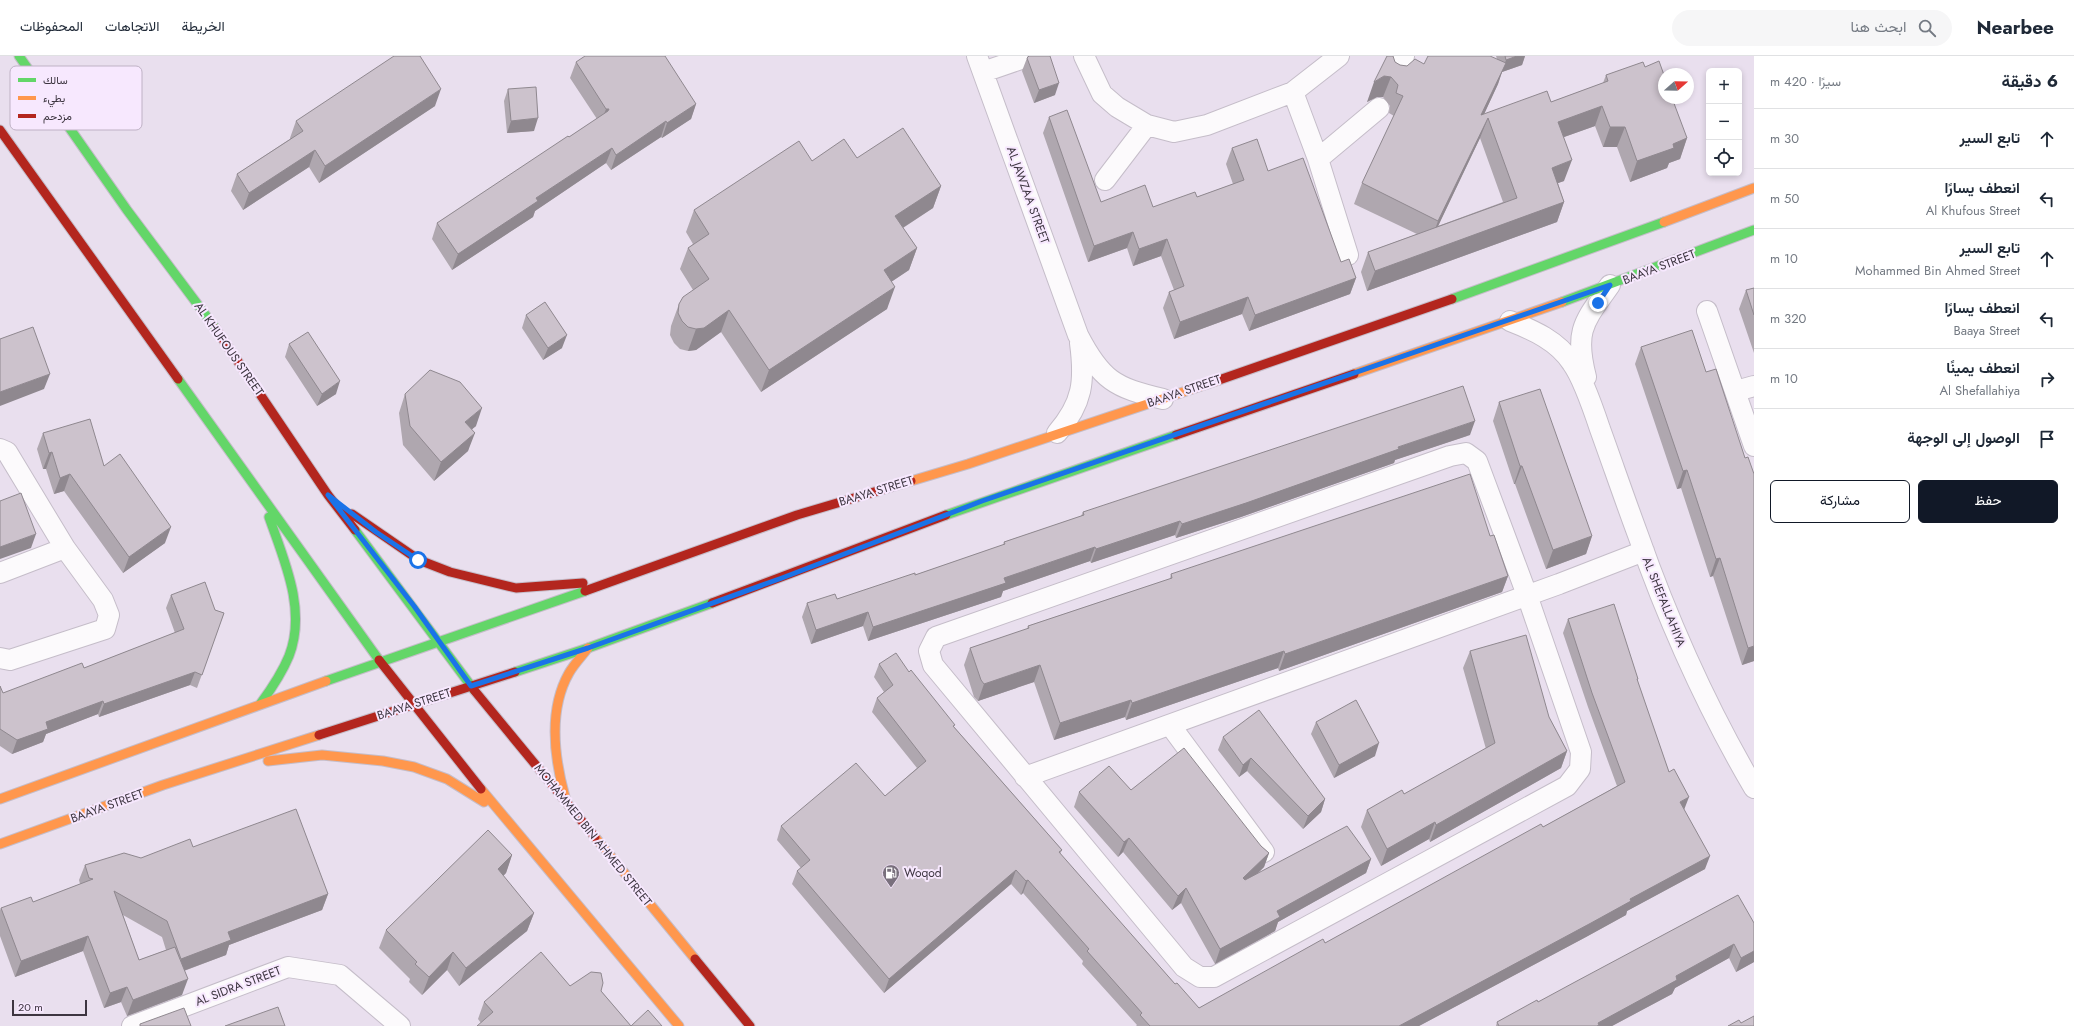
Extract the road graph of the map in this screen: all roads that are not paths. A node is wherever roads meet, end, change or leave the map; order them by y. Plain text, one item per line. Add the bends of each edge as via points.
1 (18, 56) edge
2 (1084, 56) edge
3 (1339, 56) edge
4 (1404, 56) edge
5 (1018, 60) dead end
6 (980, 64) edge
7 (25, 66) edge
8 (1397, 75) edge
9 (1293, 92) junction
10 (1379, 108) dead end
11 (1147, 125) junction
12 (0, 130) edge
13 (70, 130) edge
14 (1318, 159) junction
15 (1105, 180) dead end
16 (1754, 188) edge
17 (1754, 230) edge
18 (1348, 254) dead end
19 (1610, 285) junction
20 (1707, 310) dead end
21 (1510, 321) junction
22 (1078, 335) junction
23 (1745, 388) edge
24 (1163, 399) junction
25 (1593, 408) junction
26 (1057, 433) junction
27 (1754, 446) edge
28 (0, 449) edge
29 (261, 493) junction
30 (328, 495) junction
31 (64, 548) junction
32 (1644, 551) junction
33 (0, 573) edge
34 (624, 578) junction
35 (1527, 595) junction
36 (438, 642) junction
37 (588, 648) junction
38 (0, 658) edge
39 (380, 662) junction
40 (471, 686) junction
41 (261, 703) junction
42 (412, 705) junction
43 (1170, 725) junction
44 (223, 766) junction
45 (1025, 777) junction
46 (1754, 788) edge
47 (0, 799) edge
48 (567, 804) junction
49 (497, 809) junction
50 (0, 844) edge
51 (1266, 854) edge
52 (132, 1026) edge
53 (400, 1026) edge
54 (679, 1026) edge
55 (750, 1026) edge

1 - 7 main road, AL KHUFOUS STREET
2 - 11 street via 1102,94 1116,107
3 - 9 street
4 - 8 street
5 - 6 street
6 - 22 street, AL JAWZAA STREET
9 - 11 street via 1207,125 1174,132
9 - 14 street
10 - 14 street
11 - 15 street
12 - 29 main road
13 - 30 main road, AL KHUFOUS STREET via 214,326
14 - 18 street
16 - 24 main road, BAAYA STREET via 1508,280
17 - 19 main road, BAAYA STREET
19 - 21 main road, BAAYA STREET
19 - 25 street, AL SHEFALLAHIYA via 1587,319 1581,333 1581,356
20 - 23 street
21 - 25 street, AL SHEFALLAHIYA via 1534,330 1559,349 1572,363
21 - 37 main road, BAAYA STREET via 982,501
22 - 24 street via 1098,368 1111,380 1127,390
22 - 26 street via 1082,386 1077,404
23 - 27 street
24 - 26 main road, BAAYA STREET
25 - 32 street, AL SHEFALLAHIYA
26 - 34 main road, BAAYA STREET via 968,464 797,515
28 - 31 street via 7,452
29 - 39 main road
29 - 41 main road via 293,587 296,612 295,637 288,661 277,683
30 - 34 main road via 418,560 450,572 516,588
30 - 36 main road, AL KHUFOUS STREET via 414,606
31 - 33 street
31 - 38 street via 103,600 109,615 105,629 10,660
32 - 35 street
32 - 46 street, AL SHEFALLAHIYA via 1680,643 1727,742
34 - 36 main road, BAAYA STREET
35 - 43 street
35 - 45 street via 1581,752 1580,769 1567,786 1214,977 1200,977 1184,967
35 - 45 street via 1477,461 1466,453 1450,456 936,636 930,651 933,665
36 - 39 main road, BAAYA STREET
36 - 40 main road, MOHAMMED BIN AHMED STREET
37 - 40 main road, BAAYA STREET
37 - 48 main road via 568,673 557,705 557,768
39 - 41 main road, BAAYA STREET
39 - 42 main road
40 - 42 main road, BAAYA STREET
40 - 48 main road, MOHAMMED BIN AHMED STREET
41 - 47 main road, BAAYA STREET
42 - 44 main road, BAAYA STREET
42 - 49 main road
43 - 45 street
43 - 51 street
44 - 49 main road via 322,755 383,761 414,767 447,779
44 - 50 main road, BAAYA STREET
48 - 55 main road, MOHAMMED BIN AHMED STREET
49 - 54 main road
52 - 53 street, AL SIDRA STREET via 288,966 340,975

